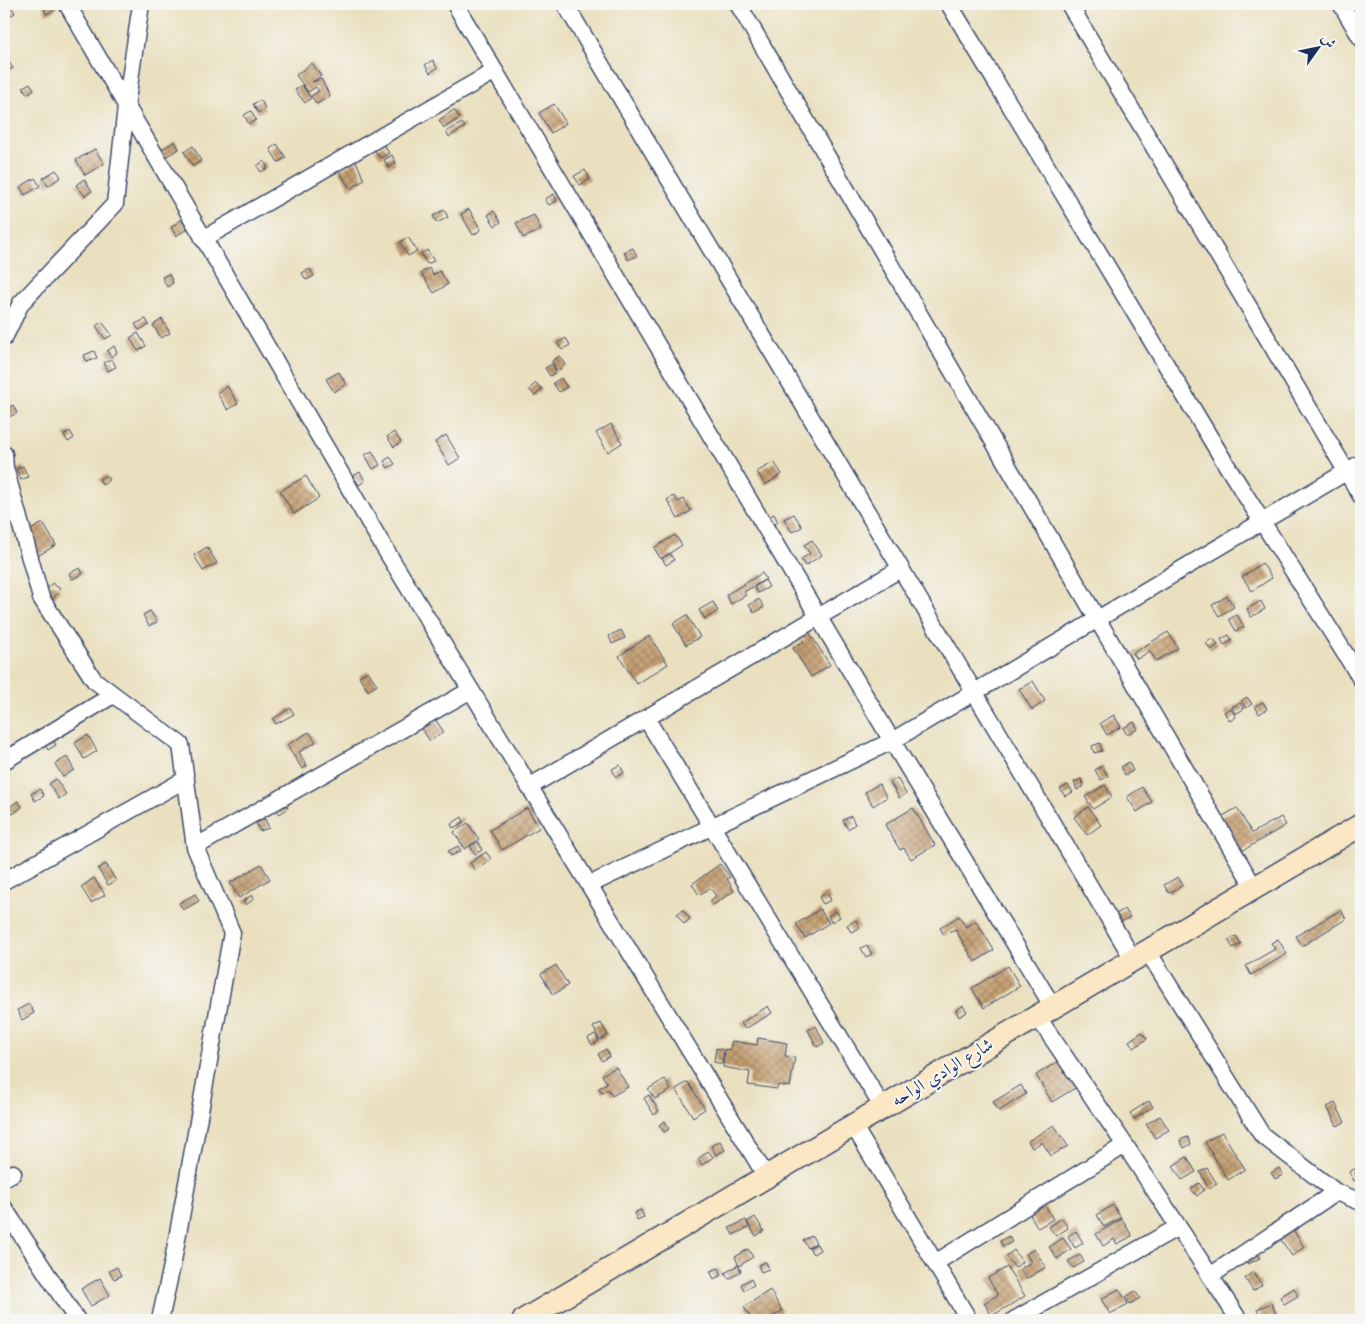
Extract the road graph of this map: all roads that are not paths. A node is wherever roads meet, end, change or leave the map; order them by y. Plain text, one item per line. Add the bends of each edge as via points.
1 (67, 4) edge
2 (141, 4) edge
3 (455, 4) edge
4 (565, 4) edge
5 (738, 4) edge
6 (949, 4) edge
7 (1069, 4) edge
8 (1341, 4) edge
9 (1361, 38) edge
10 (495, 71) junction
11 (126, 107) junction
12 (203, 240) junction
13 (4, 338) edge
14 (4, 463) edge
15 (1361, 463) edge
16 (1347, 471) junction
17 (1361, 496) edge
18 (1262, 522) junction
19 (900, 569) junction
20 (818, 617) junction
21 (1098, 619) junction
22 (1361, 679) edge
23 (471, 690) junction
24 (974, 692) junction
25 (113, 695) junction
26 (646, 718) junction
27 (892, 741) junction
28 (4, 761) edge
29 (186, 779) junction
30 (529, 787) junction
31 (1361, 825) edge
32 (711, 827) junction
33 (195, 847) junction
34 (4, 881) edge
35 (589, 885) junction
36 (1255, 888) junction
37 (1140, 954) junction
38 (1045, 1012) junction
39 (883, 1108) junction
40 (853, 1125) junction
41 (1125, 1145) junction
42 (766, 1176) junction
43 (1336, 1192) junction
44 (1361, 1202) edge
45 (4, 1208) edge
46 (1178, 1227) junction
47 (935, 1262) junction
48 (1210, 1276) junction
49 (77, 1320) edge
50 (160, 1320) edge
51 (524, 1320) edge
52 (969, 1320) edge
53 (1014, 1320) edge
54 (1239, 1320) edge

1 - 11 street
2 - 11 street
3 - 10 street
4 - 19 street
5 - 21 street
6 - 18 street
7 - 16 street
8 - 9 street
10 - 12 street
10 - 20 street
11 - 12 street
11 - 13 street via 115,204 21,303
12 - 23 street
14 - 25 street via 42,598 94,680
15 - 16 street
16 - 17 street
16 - 18 street
18 - 21 street
18 - 22 street
19 - 20 street
19 - 24 street
20 - 26 street
20 - 27 street
21 - 24 street
21 - 36 street
23 - 30 street
23 - 33 street
24 - 27 street
24 - 37 street
25 - 28 street
25 - 29 street via 181,745
26 - 30 street
26 - 32 street
27 - 32 street
27 - 38 street
29 - 33 street
29 - 34 street
30 - 35 street
31 - 36 main road, شارع الوادي الواحه
32 - 35 street
32 - 39 street
33 - 50 street via 232,933
35 - 42 street
36 - 37 main road, شارع الوادي الواحه
37 - 38 main road, شارع الوادي الواحه
37 - 43 street via 1262,1135
38 - 39 main road, شارع الوادي الواحه
38 - 41 street
39 - 40 main road, شارع الوادي الواحه
40 - 42 main road, شارع الوادي الواحه
40 - 47 street
41 - 46 street
41 - 47 street
42 - 51 main road, شارع الوادي الواحه
43 - 44 street
43 - 48 street
45 - 49 street
46 - 48 street
46 - 53 street
47 - 52 street
48 - 54 street

